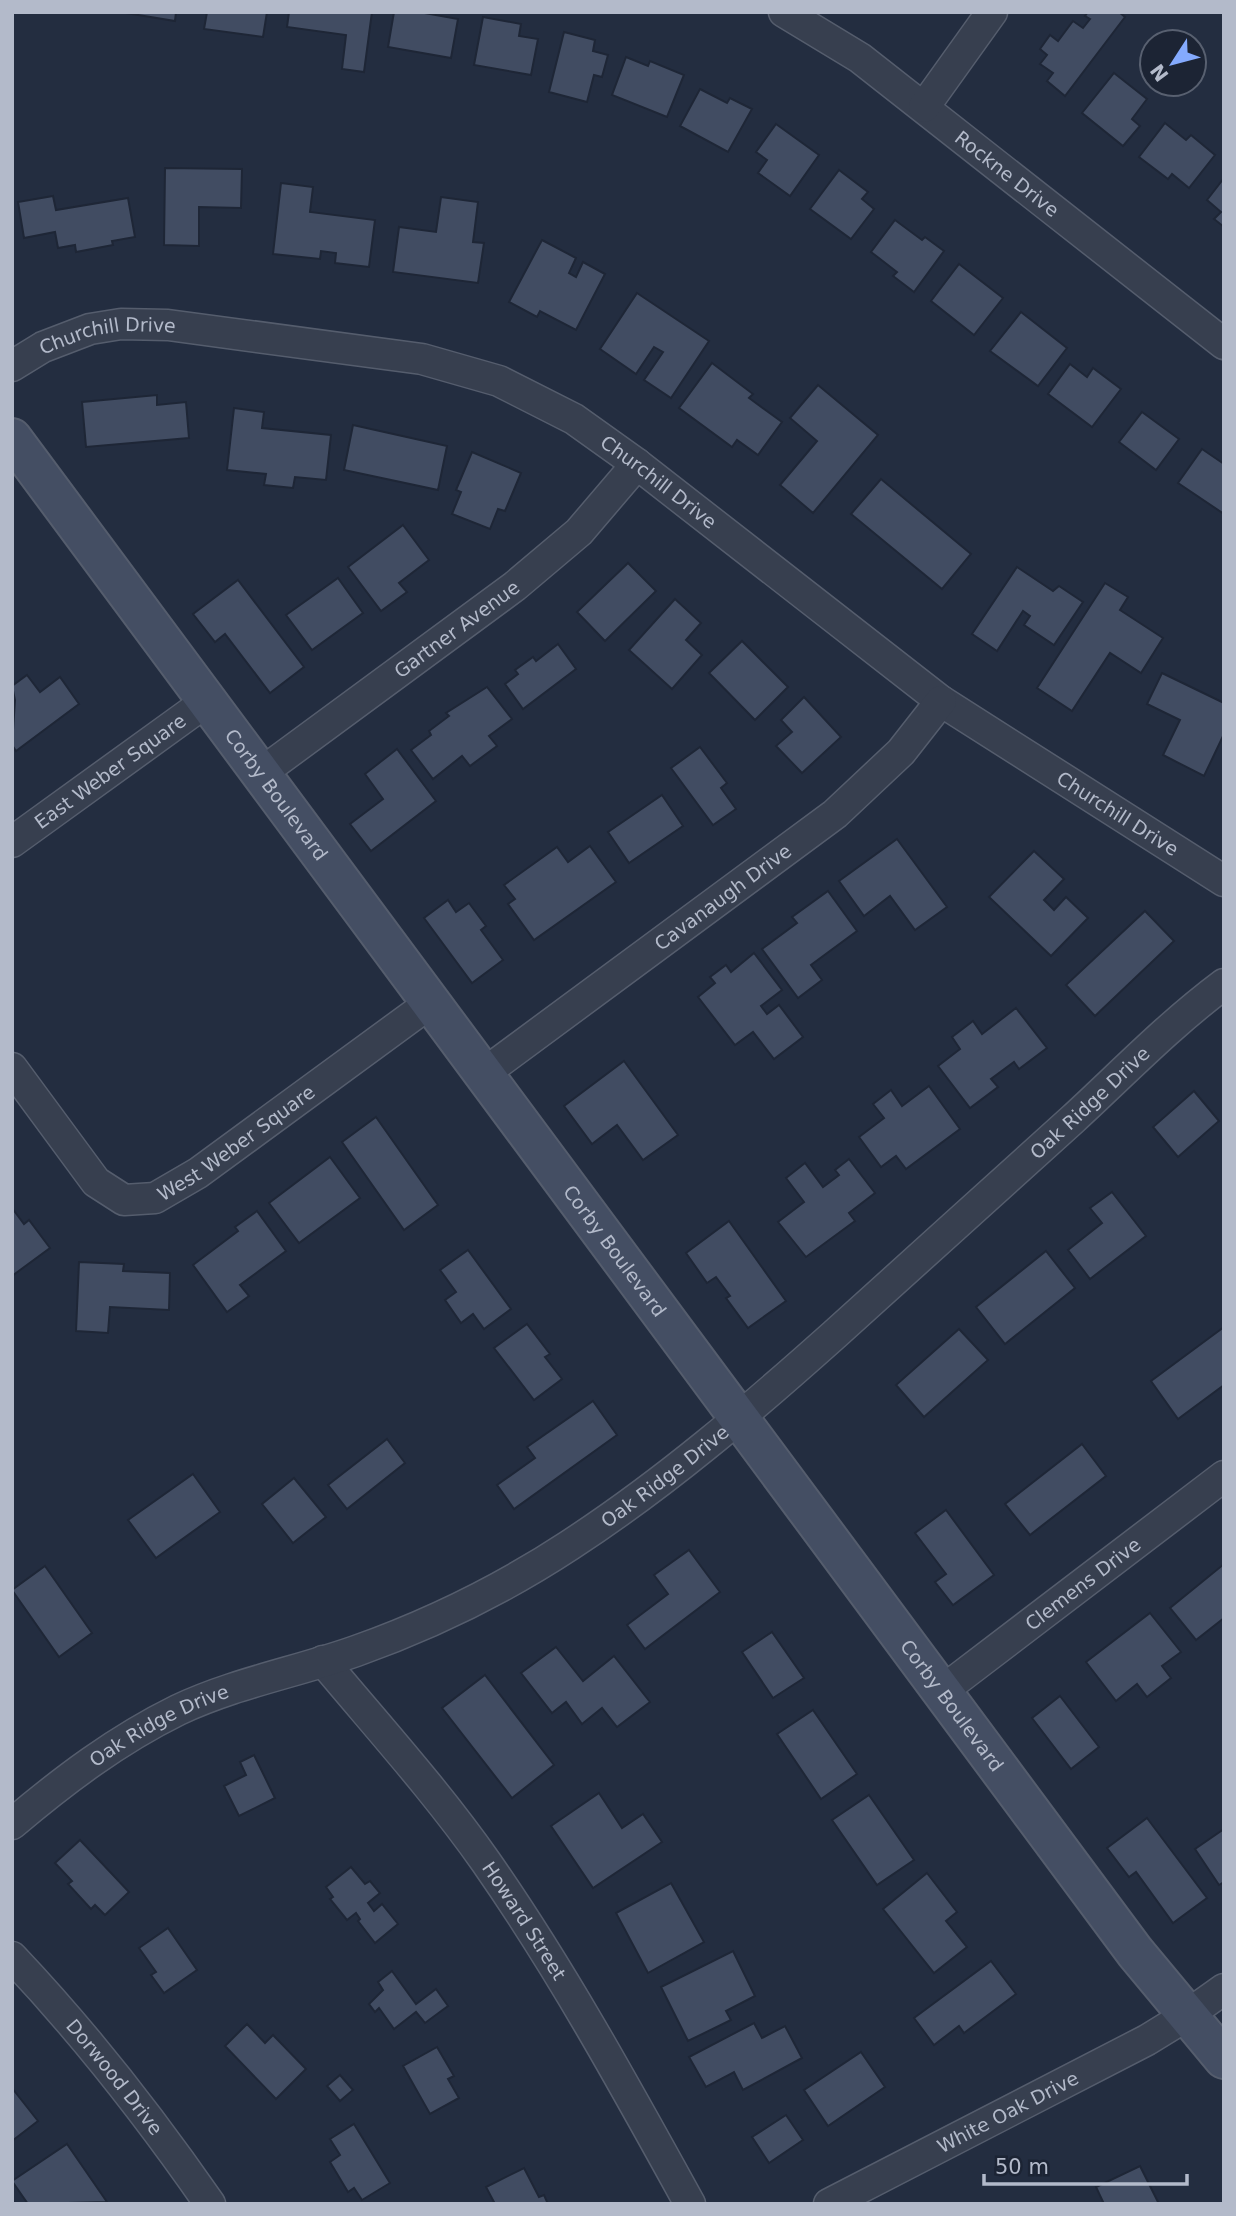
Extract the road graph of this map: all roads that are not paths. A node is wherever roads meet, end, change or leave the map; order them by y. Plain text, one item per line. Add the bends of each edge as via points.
1 (785, 12) edge
2 (992, 12) edge
3 (924, 107) junction
4 (1224, 345) edge
5 (12, 366) edge
6 (12, 438) edge
7 (636, 464) junction
8 (207, 701) junction
9 (941, 701) junction
10 (261, 774) junction
11 (12, 842) edge
12 (1224, 881) edge
13 (1224, 984) edge
14 (430, 1003) junction
15 (483, 1073) junction
16 (19, 1077) edge
17 (739, 1419) junction
18 (1224, 1476) edge
19 (323, 1661) junction
20 (942, 1691) junction
21 (12, 1824) edge
22 (12, 1957) edge
23 (1224, 1989) edge
24 (1186, 2016) junction
25 (1224, 2059) edge
26 (209, 2204) edge
27 (690, 2204) edge
28 (829, 2204) edge

1 - 3 street, Rockne Drive via 860,58
2 - 3 street
3 - 4 street, Rockne Drive
5 - 7 street, Churchill Drive via 43,347 90,329 121,324 254,334 422,359 499,380 574,419
6 - 8 street, Corby Boulevard
7 - 9 street, Churchill Drive
7 - 10 street, Gartner Avenue via 579,532 515,586
8 - 10 street, Corby Boulevard
8 - 11 street, East Weber Square
9 - 12 street, Churchill Drive
9 - 15 street, Cavanaugh Drive via 901,752 835,814
10 - 14 street, Corby Boulevard
13 - 17 street, Oak Ridge Drive via 1179,1018
14 - 15 street, Corby Boulevard
14 - 16 street, West Weber Square via 198,1173 155,1198 124,1200 96,1182
15 - 17 street, Corby Boulevard
17 - 19 street, Oak Ridge Drive via 651,1489 501,1588 392,1637
17 - 20 street, Corby Boulevard
18 - 20 street, Clemens Drive
19 - 21 street, Oak Ridge Drive via 182,1708 136,1732 95,1758
19 - 27 street, Howard Street via 477,1849 533,1931
20 - 24 street, Corby Boulevard
22 - 26 street, Dorwood Drive via 150,2117
23 - 24 street, White Oak Drive
24 - 25 street, Corby Boulevard
24 - 28 street, White Oak Drive

